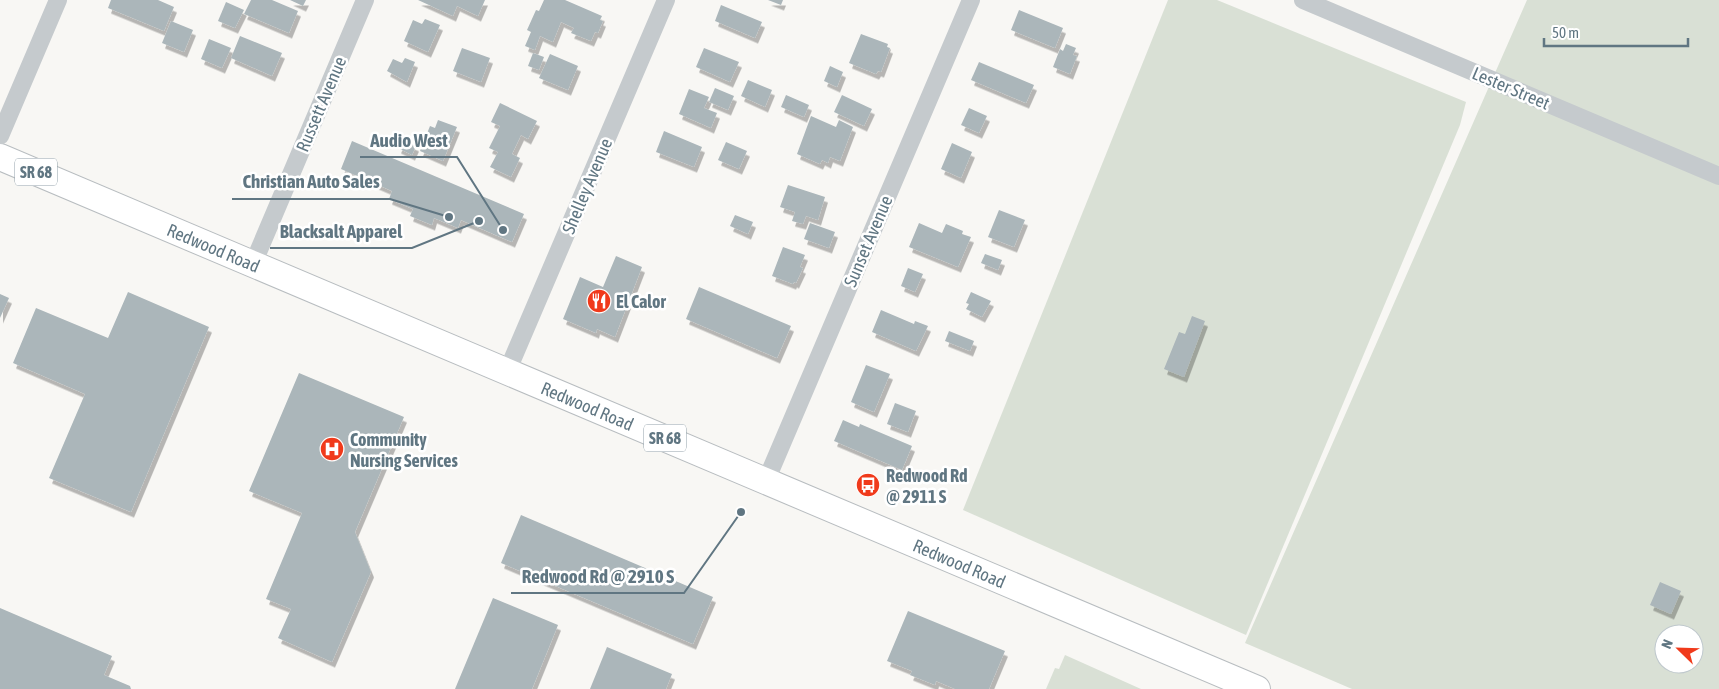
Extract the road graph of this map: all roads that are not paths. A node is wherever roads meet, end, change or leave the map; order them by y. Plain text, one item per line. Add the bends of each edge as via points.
1 (58, 0) edge
2 (365, 0) edge
3 (666, 0) edge
4 (971, 0) edge
5 (1302, 0) edge
6 (0, 136) edge
7 (0, 157) edge
8 (1719, 176) edge
9 (253, 264) junction
10 (508, 372) junction
11 (766, 481) junction
12 (1257, 689) edge

1 - 6 street
2 - 9 street, Russett Avenue
3 - 10 street, Shelley Avenue
4 - 11 street, Sunset Avenue
5 - 8 street, Lester Street
7 - 9 main road, Redwood Road / SR 68
9 - 10 main road, Redwood Road / SR 68
10 - 11 main road, Redwood Road / SR 68
11 - 12 main road, Redwood Road / SR 68

